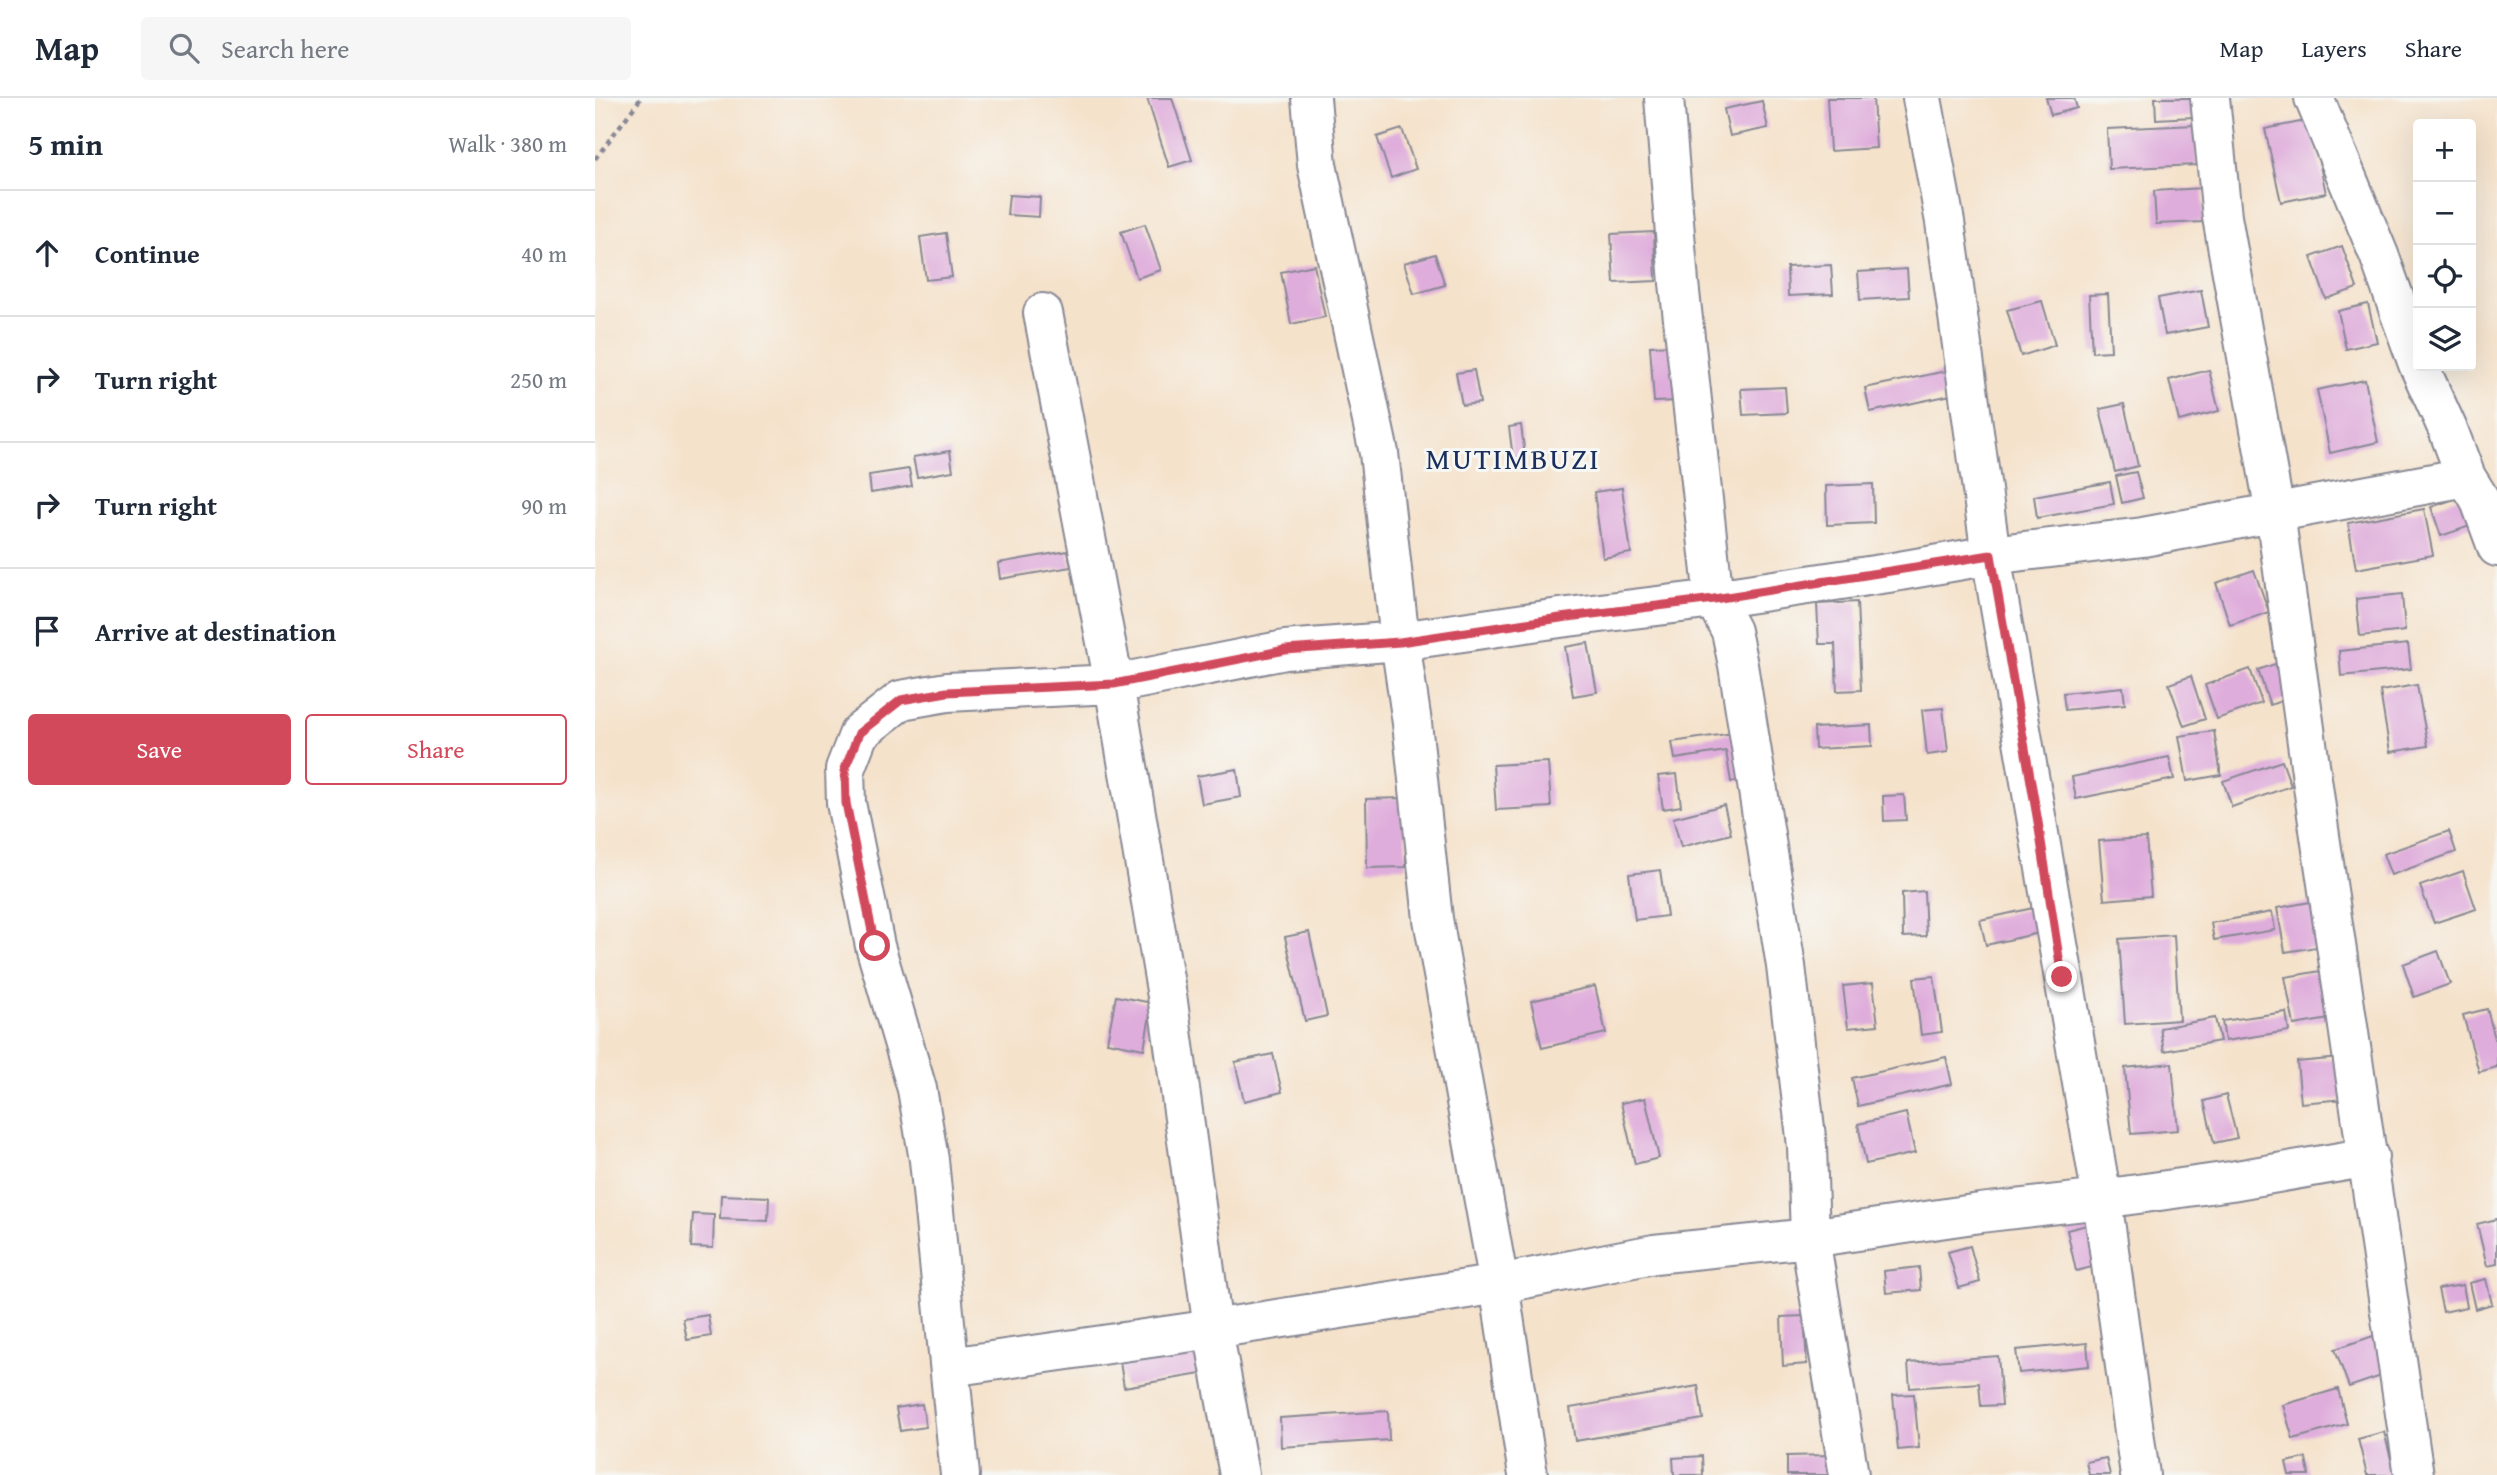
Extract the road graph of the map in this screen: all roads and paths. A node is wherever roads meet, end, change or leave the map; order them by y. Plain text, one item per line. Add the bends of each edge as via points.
1 (641, 98) edge
2 (1311, 98) edge
3 (1664, 98) edge
4 (1923, 98) edge
5 (2210, 98) edge
6 (2314, 98) edge
7 (595, 159) edge
8 (1043, 313) dead end
9 (2413, 349) edge
10 (2422, 371) edge
11 (2466, 477) junction
12 (2275, 513) junction
13 (2497, 547) edge
14 (1991, 555) junction
15 (1714, 599) junction
16 (1400, 642) junction
17 (1114, 684) junction
18 (2369, 1157) junction
19 (2102, 1199) junction
20 (1810, 1238) junction
21 (1499, 1284) junction
22 (1213, 1329) junction
23 (950, 1367) junction
24 (960, 1475) edge
25 (1239, 1475) edge
26 (1528, 1475) edge
27 (1849, 1475) edge
28 (2140, 1475) edge
29 (2414, 1475) edge

1 - 7 path
2 - 16 street via 1317,165 1378,453
3 - 15 street
4 - 14 street via 1945,222
5 - 12 street via 2222,217
6 - 9 street
8 - 17 street
10 - 11 street
11 - 12 street
11 - 13 street
12 - 14 street via 2143,537
12 - 18 street
14 - 15 street
14 - 19 street
15 - 16 street
15 - 20 street via 1731,631 1738,665 1786,966 1807,1146
16 - 17 street via 1285,650
16 - 21 street via 1433,919
17 - 22 street via 1168,1002
17 - 23 street via 947,692 901,700 859,733 845,769 846,803 875,946 917,1089 929,1160
18 - 19 street
18 - 29 street
19 - 20 street
19 - 28 street
20 - 21 street via 1654,1254
20 - 27 street
21 - 22 street
21 - 26 street
22 - 23 street
22 - 25 street
23 - 24 street

